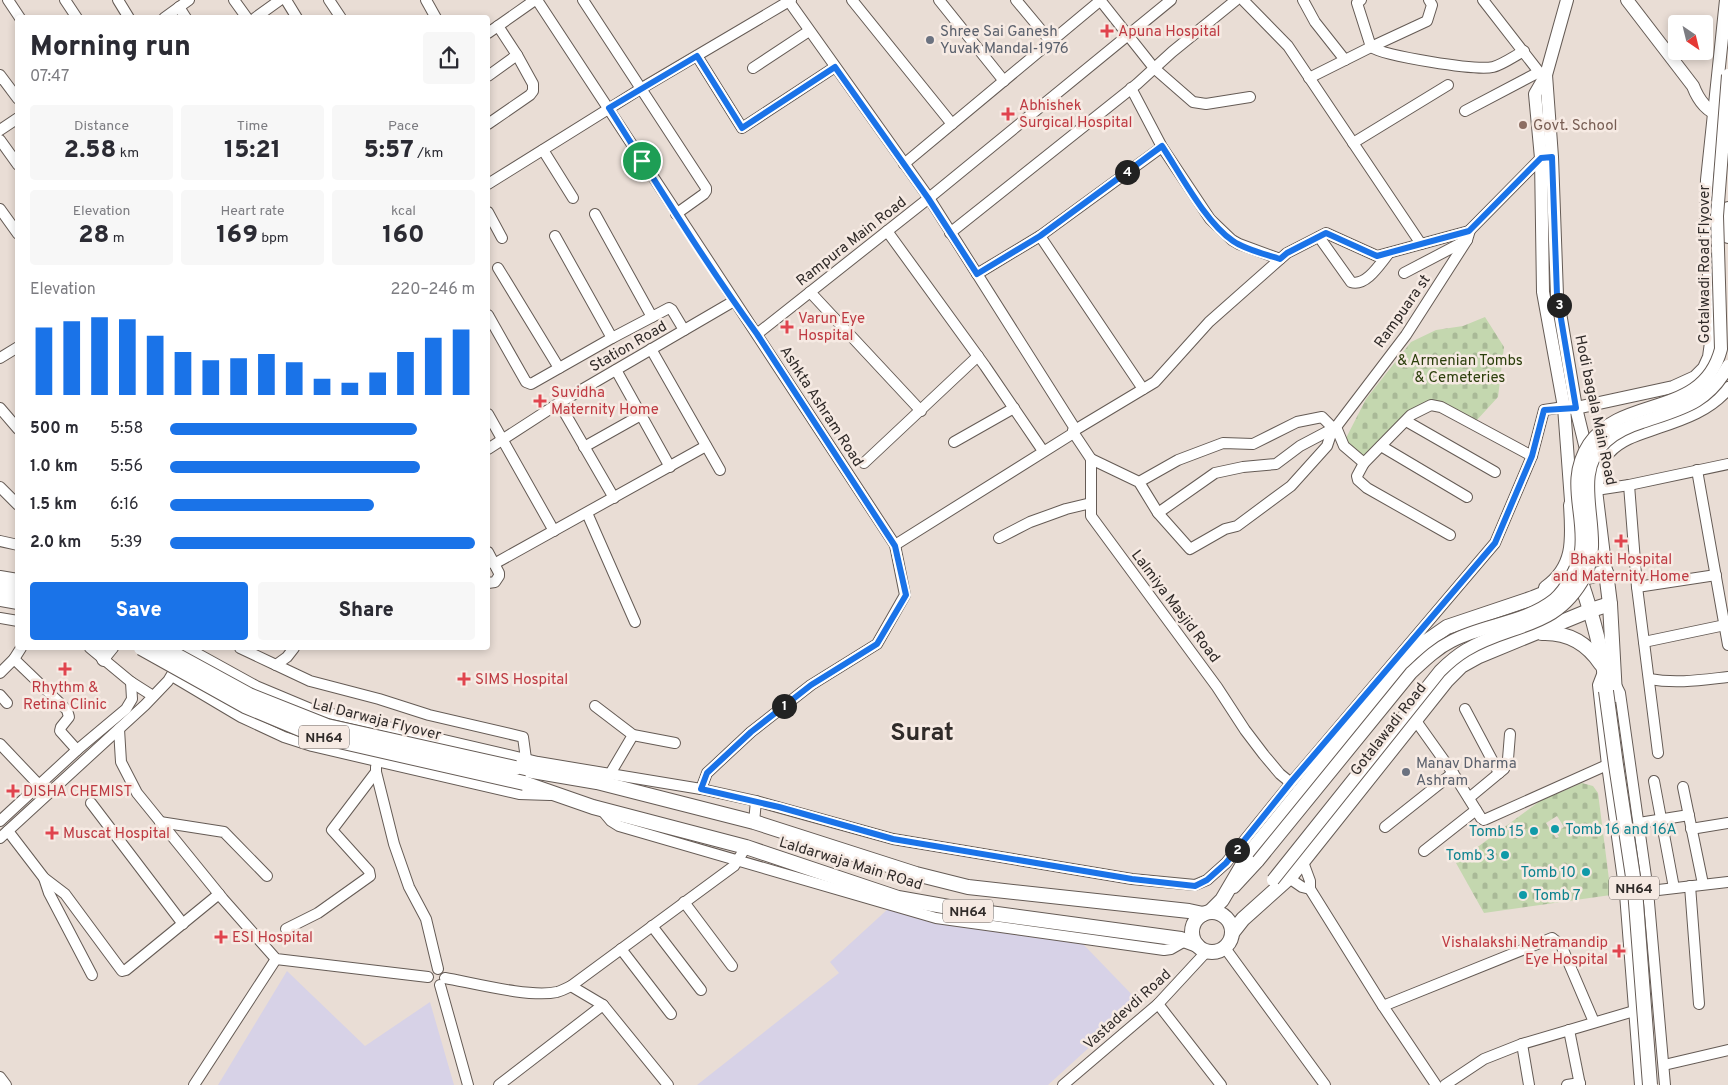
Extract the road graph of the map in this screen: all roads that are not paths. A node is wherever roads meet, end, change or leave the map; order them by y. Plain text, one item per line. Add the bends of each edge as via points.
1 (8, 0) edge
2 (65, 0) edge
3 (118, 0) edge
4 (234, 0) edge
5 (280, 0) edge
6 (286, 0) edge
7 (330, 0) edge
8 (426, 0) edge
9 (536, 0) edge
10 (583, 0) edge
11 (852, 0) edge
12 (938, 0) edge
13 (1016, 0) edge
14 (1101, 0) edge
15 (1171, 0) edge
16 (1236, 0) edge
17 (1243, 0) edge
18 (1303, 0) edge
19 (1360, 0) edge
20 (1429, 0) edge
21 (1483, 0) edge
22 (1567, 0) edge
23 (1627, 0) edge
24 (1726, 0) edge
25 (789, 1) edge
26 (182, 3) edge
27 (18, 15) edge
28 (75, 15) edge
29 (127, 15) edge
30 (168, 15) edge
31 (245, 15) edge
32 (259, 15) edge
33 (295, 15) edge
34 (339, 15) edge
35 (434, 15) edge
36 (498, 26) junction
37 (809, 30) junction
38 (490, 32) edge
39 (1128, 35) junction
40 (1051, 42) junction
41 (1371, 47) junction
42 (1524, 51) junction
43 (517, 55) junction
44 (697, 56) junction
45 (1345, 60) junction
46 (835, 67) junction
47 (753, 68) dead end
48 (1154, 68) junction
49 (1542, 74) junction
50 (0, 75) edge
51 (490, 75) edge
52 (1728, 75) edge
53 (1309, 78) junction
54 (1004, 81) junction
55 (1448, 85) dead end
56 (1693, 86) junction
57 (642, 88) junction
58 (1131, 88) junction
59 (15, 95) edge
60 (1722, 95) edge
61 (1250, 97) dead end
62 (609, 108) junction
63 (1464, 111) dead end
64 (1714, 113) junction
65 (1728, 116) edge
66 (15, 120) edge
67 (490, 123) edge
68 (952, 124) junction
69 (0, 130) edge
70 (0, 140) edge
71 (1353, 143) junction
72 (1162, 146) junction
73 (544, 150) junction
74 (1547, 158) junction
75 (15, 161) edge
76 (904, 164) junction
77 (490, 183) edge
78 (573, 198) dead end
79 (928, 198) junction
80 (1728, 208) edge
81 (0, 209) edge
82 (595, 214) dead end
83 (676, 214) junction
84 (490, 216) edge
85 (15, 230) edge
86 (887, 231) junction
87 (950, 232) junction
88 (1469, 235) junction
89 (555, 236) dead end
90 (1040, 236) junction
91 (1319, 237) junction
92 (1728, 237) edge
93 (502, 238) dead end
94 (1421, 244) junction
95 (1390, 253) junction
96 (1280, 259) junction
97 (498, 268) dead end
98 (1404, 273) dead end
99 (977, 274) junction
100 (810, 292) junction
101 (734, 301) junction
102 (652, 317) junction
103 (490, 318) edge
104 (684, 330) junction
105 (757, 334) junction
106 (612, 338) junction
107 (15, 349) edge
108 (651, 349) junction
109 (978, 356) junction
110 (0, 358) edge
111 (1707, 362) junction
112 (1728, 366) edge
113 (559, 368) junction
114 (616, 370) junction
115 (1728, 375) edge
116 (1728, 388) edge
117 (1143, 389) junction
118 (559, 403) junction
119 (0, 408) edge
120 (1014, 408) junction
121 (1570, 408) junction
122 (921, 411) junction
123 (641, 415) junction
124 (490, 418) edge
125 (1406, 421) junction
126 (15, 426) edge
127 (1334, 428) junction
128 (1074, 431) junction
129 (502, 439) junction
130 (954, 442) dead end
131 (706, 446) junction
132 (1381, 446) junction
133 (584, 447) junction
134 (490, 448) edge
135 (1043, 451) junction
136 (1532, 456) junction
137 (1090, 459) junction
138 (1364, 462) junction
139 (864, 463) dead end
140 (1728, 464) edge
141 (670, 466) junction
142 (720, 470) dead end
143 (1697, 470) junction
144 (1495, 472) dead end
145 (1139, 482) junction
146 (1629, 485) junction
147 (0, 487) edge
148 (1596, 490) junction
149 (1467, 497) dead end
150 (614, 498) junction
151 (15, 502) edge
152 (1091, 503) junction
153 (1571, 506) junction
154 (587, 513) junction
155 (1158, 513) junction
156 (554, 531) junction
157 (1450, 535) dead end
158 (999, 538) dead end
159 (0, 541) edge
160 (15, 544) edge
161 (895, 546) junction
162 (490, 556) edge
163 (494, 564) junction
164 (1606, 572) junction
165 (1716, 575) junction
166 (0, 576) edge
167 (15, 578) edge
168 (1580, 579) junction
169 (490, 583) edge
170 (0, 587) edge
171 (1637, 587) junction
172 (15, 590) edge
173 (1534, 598) junction
174 (0, 599) edge
175 (15, 602) edge
176 (1610, 604) junction
177 (0, 608) edge
178 (15, 610) edge
179 (1591, 610) junction
180 (0, 618) edge
181 (15, 620) edge
182 (635, 622) dead end
183 (1725, 625) junction
184 (1519, 640) junction
185 (1644, 642) junction
186 (1728, 645) edge
187 (20, 650) edge
188 (145, 650) edge
189 (167, 650) edge
190 (186, 650) edge
191 (191, 650) edge
192 (244, 650) edge
193 (292, 650) edge
194 (106, 651) edge
195 (14, 659) junction
196 (276, 664) junction
197 (0, 673) edge
198 (1609, 673) junction
199 (172, 676) junction
200 (1728, 677) edge
201 (1649, 679) junction
202 (131, 682) junction
203 (1611, 693) junction
204 (153, 696) junction
205 (287, 700) junction
206 (304, 706) junction
207 (595, 706) dead end
208 (1464, 709) dead end
209 (1416, 721) junction
210 (119, 729) junction
211 (269, 730) junction
212 (1510, 734) dead end
213 (633, 735) junction
214 (294, 740) junction
215 (675, 743) dead end
216 (0, 744) edge
217 (77, 750) junction
218 (1658, 753) dead end
219 (520, 764) junction
220 (1607, 765) junction
221 (377, 766) junction
222 (1453, 773) junction
223 (1499, 773) junction
224 (602, 776) junction
225 (1654, 781) dead end
226 (1291, 782) junction
227 (39, 785) junction
228 (1683, 787) dead end
229 (701, 789) junction
230 (559, 795) junction
231 (1468, 798) junction
232 (756, 801) junction
233 (91, 802) dead end
234 (601, 809) junction
235 (1476, 810) junction
236 (1688, 815) junction
237 (1662, 819) junction
238 (0, 820) edge
239 (160, 822) junction
240 (754, 822) junction
241 (1639, 823) junction
242 (1728, 823) edge
243 (1385, 827) dead end
244 (1692, 829) junction
245 (4, 834) edge
246 (746, 847) junction
247 (1424, 851) dead end
248 (737, 860) junction
249 (1303, 862) junction
250 (267, 876) dead end
251 (44, 878) junction
252 (1289, 878) junction
253 (1728, 882) edge
254 (1703, 884) junction
255 (1690, 886) junction
256 (1674, 888) junction
257 (1310, 889) junction
258 (1648, 891) junction
259 (219, 894) junction
260 (1626, 894) junction
261 (1222, 900) junction
262 (684, 902) junction
263 (1207, 913) junction
264 (1244, 919) junction
265 (183, 924) junction
266 (652, 926) junction
267 (286, 929) dead end
268 (1232, 933) junction
269 (1196, 946) junction
270 (1225, 948) junction
271 (621, 949) junction
272 (276, 959) junction
273 (732, 966) dead end
274 (92, 974) dead end
275 (441, 977) junction
276 (571, 986) junction
277 (701, 990) dead end
278 (1158, 1004) junction
279 (1699, 1004) dead end
280 (603, 1005) junction
281 (1383, 1006) junction
282 (1634, 1011) junction
283 (671, 1014) dead end
284 (1594, 1022) junction
285 (1569, 1030) junction
286 (1522, 1044) junction
287 (1728, 1050) edge
288 (1664, 1065) junction
289 (0, 1077) edge
290 (1580, 1084) edge
291 (6, 1085) edge
292 (194, 1085) edge
293 (468, 1085) edge
294 (499, 1085) edge
295 (668, 1085) edge
296 (1063, 1085) edge
297 (1221, 1085) edge
298 (1325, 1085) edge
299 (1436, 1085) edge
300 (1444, 1085) edge
301 (1529, 1085) edge
302 (1567, 1085) edge
303 (1640, 1085) edge
304 (1650, 1085) edge
305 (1657, 1085) edge
306 (1665, 1085) edge

1 - 27 street
2 - 28 street
3 - 29 street
4 - 31 street
5 - 32 street
6 - 33 street
7 - 34 street
8 - 35 street
9 - 36 street
9 - 62 street, Ashkta Ashram Road
10 - 57 street
11 - 68 street
12 - 54 street
13 - 40 street
14 - 39 street
14 - 40 street
15 - 39 street, Rampura Main Road
16 - 48 street
17 - 53 street via 1288,46
18 - 45 street via 1315,22
19 - 41 street via 1357,3
20 - 41 street via 1432,5 1427,21
21 - 42 street
22 - 49 main road, Hodi bagala Main Road
23 - 56 main road
24 - 60 main road
25 - 37 street
25 - 44 street
26 - 30 street
36 - 38 street
36 - 43 street
37 - 46 street
37 - 47 street
39 - 48 street
39 - 79 street, Rampura Main Road
40 - 54 street
41 - 42 street via 1378,52 1408,58 1493,67
41 - 45 street
42 - 49 street
43 - 51 street
43 - 67 street via 533,84 533,91
44 - 46 street via 742,128
44 - 57 street
45 - 53 street
46 - 76 street
48 - 58 street
48 - 61 street via 1199,104
49 - 63 street
49 - 74 main road, Hodi bagala Main Road
50 - 59 street
52 - 261 main road, Gotalwadi Road Flyover, bridge via 1717,216 1721,349 1711,374 1677,399 1624,417 1599,433 1590,443 1577,471 1581,553 1566,587 1540,609 1454,640 1426,659
53 - 71 street
54 - 68 street
55 - 71 street
56 - 60 main road
56 - 64 main road via 1699,100
57 - 62 street
57 - 83 street via 706,188 704,194
58 - 72 street
58 - 87 street
60 - 64 main road
62 - 73 street
62 - 83 street, Ashkta Ashram Road
64 - 65 main road
64 - 111 main road via 1706,215 1712,335
66 - 69 street
68 - 76 street
70 - 75 street
71 - 94 street
72 - 90 street
72 - 96 street via 1210,219 1238,244
73 - 77 street
73 - 78 street
74 - 88 street
74 - 121 main road, Hodi bagala Main Road via 1557,295
76 - 79 street
79 - 86 street, Rampura Main Road
79 - 87 street
80 - 92 main road, Gotalwadi Road Flyover
81 - 85 street
82 - 102 street
83 - 101 street, Ashkta Ashram Road
84 - 93 street
86 - 100 street, Rampura Main Road
86 - 109 street
87 - 99 street
88 - 94 street
88 - 98 street
88 - 127 street, Rampuara st via 1406,335
89 - 106 street
90 - 99 street
90 - 117 street
91 - 95 street via 1326,233 1377,256
91 - 95 street via 1351,282 1360,283
91 - 96 street
94 - 95 street
96 - 117 street via 1209,322 1155,382
97 - 113 street
99 - 128 street via 1074,425
100 - 105 street, Rampura Main Road
100 - 122 street
101 - 104 street, Station Road
101 - 105 street, Ashkta Ashram Road
102 - 104 street via 671,308
102 - 106 street
103 - 113 street via 528,384
104 - 108 street, Station Road
105 - 161 street, Ashkta Ashram Road
106 - 113 street
107 - 110 street
108 - 114 street, Station Road
108 - 131 street
109 - 120 street
109 - 122 street
111 - 115 street
111 - 121 main road via 1694,377 1672,387
112 - 264 main road, bridge via 1709,393 1695,402 1628,427 1605,442 1588,474 1592,558 1576,592 1546,618 1483,642 1452,659
114 - 118 street, Station Road
114 - 123 street
116 - 148 main road via 1694,415 1619,443 1601,466
117 - 128 street
118 - 129 street, Station Road
118 - 133 street
119 - 126 street
120 - 130 street
120 - 135 street
121 - 136 street via 1544,410
121 - 148 main road, Hodi bagala Main Road
121 - 153 main road, Hodi bagala Main Road
122 - 139 street
123 - 133 street
123 - 141 street
124 - 129 street
125 - 132 street
125 - 136 street via 1431,405 1441,407
125 - 144 street
127 - 138 street via 1344,446
127 - 145 street via 1322,417 1297,422 1253,444 1223,443 1178,460
127 - 155 street via 1300,446 1276,464 1215,474
127 - 155 street via 1327,446 1291,486 1237,526 1225,529 1190,549
128 - 135 street
128 - 137 street
129 - 134 street, Station Road
129 - 156 street
131 - 141 street
131 - 142 street
132 - 138 street
132 - 149 street
133 - 150 street
135 - 161 street
136 - 226 street via 1495,543
137 - 145 street
137 - 152 street, Lalmiya Masjid Road
138 - 157 street via 1358,480
140 - 143 street
141 - 150 street
143 - 146 street
143 - 165 street
145 - 155 street
146 - 148 street
146 - 171 street
147 - 151 street
148 - 164 main road, Hodi bagala Main Road
150 - 154 street
152 - 158 street via 1030,522
152 - 226 street, Lalmiya Masjid Road via 1091,516 1200,664 1244,730
153 - 168 main road, Hodi bagala Main Road
153 - 173 highway via 1573,539 1565,567 1558,580
154 - 156 street
154 - 182 street
156 - 163 street
159 - 160 street
161 - 229 street, Ashkta Ashram Road via 906,595 877,644 811,685 751,732 707,773
162 - 163 street
163 - 169 street via 499,576
164 - 168 highway, Gotalawadi Road
164 - 176 highway, NH64
165 - 171 street
165 - 183 street
166 - 167 street
168 - 173 highway, Gotalawadi Road
168 - 179 highway, NH64
170 - 172 highway
171 - 185 street
173 - 261 highway, Gotalawadi Road via 1447,627 1411,654 1249,854
174 - 175 highway
176 - 179 highway, Gotalawadi Road
176 - 198 highway, NH64
177 - 178 highway
179 - 184 highway, Gotalawadi Road
179 - 198 highway, NH64
180 - 181 street
183 - 185 street
183 - 186 street
184 - 198 highway via 1553,632 1578,640
184 - 209 highway, Gotalawadi Road via 1461,666
185 - 201 street
187 - 195 street
188 - 230 highway, Lal Darwaja Flyover / NH64, bridge via 245,706 317,736 524,782
189 - 219 highway, Lal Darwaja Flyover / NH64, bridge via 249,695 327,726
190 - 199 street
191 - 205 street
192 - 196 street
193 - 196 street
194 - 202 street
195 - 197 street
195 - 217 street via 67,710 69,717 60,731
196 - 219 street via 310,681 523,738
198 - 203 highway, NH64
198 - 220 street via 1598,685
198 - 241 street via 1620,693
199 - 204 street
199 - 211 street
200 - 201 street via 1685,682
201 - 218 street
202 - 204 street
202 - 217 street via 132,699 126,709
203 - 304 highway, NH64, bridge via 1616,765 1635,890
203 - 305 highway, NH64 via 1643,890
204 - 210 street
205 - 206 street
205 - 211 street via 269,713
206 - 214 street via 305,726
206 - 219 street
207 - 213 street
208 - 223 street
209 - 222 street
209 - 249 highway, Gotalawadi Road
210 - 239 street via 121,762 137,793
210 - 245 street
211 - 214 street
212 - 223 street via 1506,765
213 - 215 street
213 - 224 street
214 - 221 street
216 - 227 street
217 - 227 street
219 - 224 highway, Lal Darwaja Flyover / NH64
220 - 235 street via 1489,819 1481,818
220 - 260 street
221 - 230 street via 519,794
221 - 267 street via 332,830 370,876 318,913
221 - 275 street via 394,844 426,919
222 - 231 street
222 - 243 street
223 - 231 street
224 - 229 street
224 - 240 highway, Laldarwaja Main ROad / NH64
225 - 237 street
226 - 232 street via 1226,863 1195,886 1132,879 893,839
227 - 238 street
228 - 236 street
229 - 232 street
230 - 234 highway, Laldarwaja Main ROad / NH64
231 - 235 street
232 - 240 street
233 - 265 street
234 - 246 highway, Laldarwaja Main ROad / NH64
234 - 248 street via 619,826
235 - 247 street
236 - 237 street
236 - 244 street
237 - 241 street
237 - 256 street
239 - 250 street via 224,832
239 - 259 street
240 - 263 highway, Laldarwaja Main ROad / NH64 via 916,874 968,887
241 - 258 street
242 - 244 street
244 - 254 street
245 - 251 street
246 - 248 street
246 - 269 highway, Laldarwaja Main ROad / NH64 via 898,898
248 - 262 street via 734,866
248 - 269 street via 953,922 1164,950
249 - 252 highway, Gotalawadi Road
249 - 257 street
251 - 265 street via 64,894 122,970
251 - 274 street
252 - 257 street
252 - 264 highway, Gotalawadi Road
253 - 254 street
254 - 255 street
255 - 256 street
255 - 279 street
256 - 258 street
257 - 281 street
258 - 260 street
258 - 288 street
259 - 265 street
259 - 272 street
260 - 282 street
261 - 263 highway, Gotalawadi Road
262 - 266 street
262 - 273 street
263 - 268 highway, NH64 via 1217,913 1228,920
263 - 269 highway via 1198,918 1193,928
264 - 268 highway, Gotalawadi Road
266 - 271 street
266 - 277 street
268 - 270 highway
269 - 270 highway, NH64 via 1214,952
269 - 278 street, Vastadevdi Road
270 - 298 street
271 - 276 street
271 - 283 street
272 - 275 street via 428,977 433,970
272 - 292 street
275 - 276 street via 538,993 557,992
275 - 293 street
276 - 280 street
278 - 296 street, Vastadevdi Road
278 - 297 street
280 - 294 street
280 - 295 street
281 - 284 street via 1552,938 1561,946
281 - 299 street
282 - 284 street
282 - 303 street
284 - 285 street
285 - 286 street
285 - 290 street
286 - 300 street via 1484,1060
286 - 301 street
287 - 288 street
288 - 306 street
289 - 291 street
290 - 302 street

